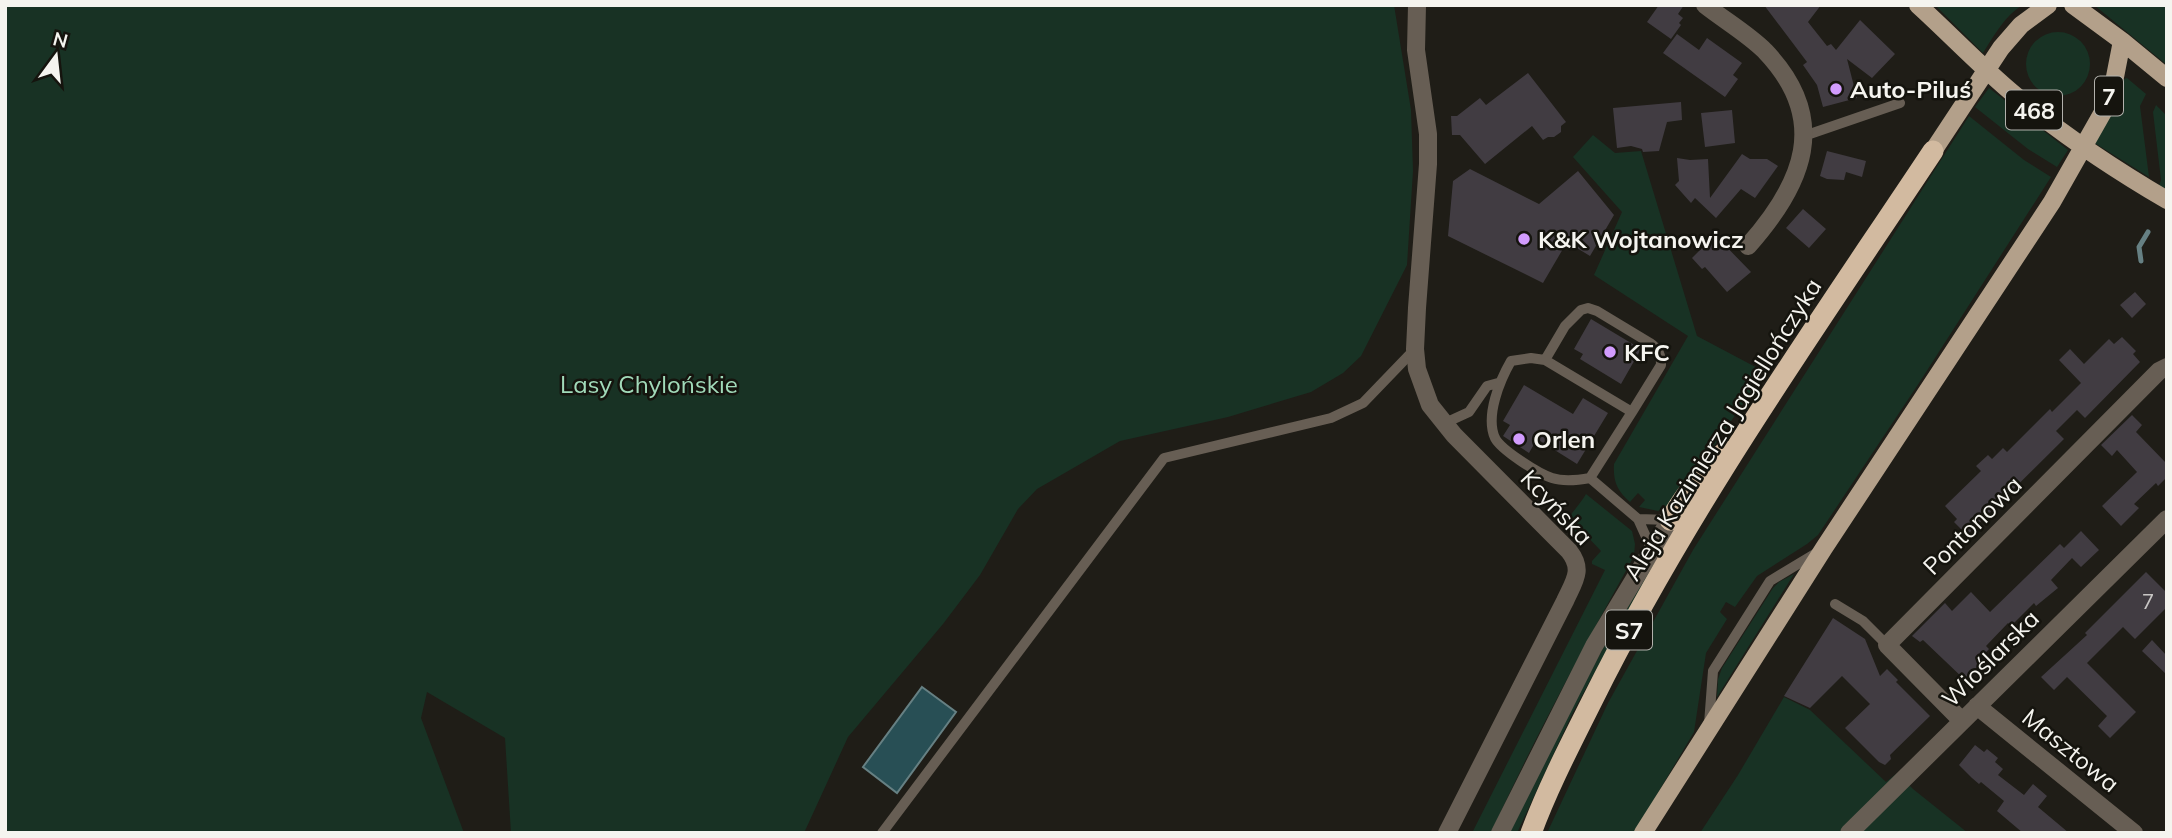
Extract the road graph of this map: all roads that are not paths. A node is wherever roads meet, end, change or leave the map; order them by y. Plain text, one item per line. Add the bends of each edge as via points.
1 (1417, 5) edge
2 (1705, 5) edge
3 (1918, 5) edge
4 (2048, 5) edge
5 (2077, 7) edge
6 (2122, 41) junction
7 (1987, 70) junction
8 (2167, 78) edge
9 (1900, 103) dead end
10 (1804, 136) junction
11 (2084, 147) junction
12 (1933, 151) joint
13 (2167, 200) edge
14 (1748, 246) dead end
15 (1415, 349) junction
16 (1545, 360) junction
17 (2167, 367) edge
18 (1499, 383) junction
19 (1632, 412) junction
20 (1445, 423) junction
21 (1744, 437) junction
22 (1590, 478) junction
23 (1639, 519) junction
24 (2167, 519) edge
25 (1670, 520) junction
26 (1824, 548) junction
27 (1652, 550) junction
28 (1835, 604) dead end
29 (1887, 645) junction
30 (1977, 706) junction
31 (1962, 721) junction
32 (1709, 731) junction
33 (882, 833) edge
34 (1447, 833) edge
35 (1500, 833) edge
36 (1531, 833) edge
37 (1643, 833) edge
38 (1849, 833) edge
39 (2134, 833) edge

1 - 15 street, Kcyńska via 1416,50 1429,164
2 - 10 street via 1763,49 1780,68 1798,102
3 - 7 main road, 468
4 - 7 main road, Aleja Kazimierza Jagiellończyka via 2021,25
5 - 6 main road
6 - 8 main road
6 - 11 main road, 7 via 2114,82
7 - 11 main road, 468
7 - 12 main road, Aleja Kazimierza Jagiellończyka / S7
9 - 10 lane
10 - 14 street via 1794,183
11 - 13 main road, 468
11 - 26 main road
12 - 21 highway, Aleja Kazimierza Jagiellończyka / S7
15 - 20 street, Kcyńska via 1424,393
15 - 33 lane via 1363,403 1331,418 1164,458
16 - 18 lane via 1511,361
16 - 19 lane
16 - 19 lane via 1565,326 1581,310 1588,308 1608,317 1657,348 1661,357 1661,365
17 - 29 street, Pontonowa
18 - 20 lane via 1487,386 1469,412
18 - 22 lane via 1492,418 1503,447 1552,478
19 - 22 lane
20 - 34 street, Kcyńska via 1569,551 1578,568
21 - 25 highway via 1713,462
21 - 36 highway, Aleja Kazimierza Jagiellończyka / S7 via 1639,611 1578,728
22 - 23 lane
23 - 25 lane
23 - 27 lane
24 - 30 street, Wioślarska
25 - 27 street
26 - 32 main road
26 - 32 lane via 1770,581 1713,671
27 - 35 street via 1594,646
28 - 29 lane via 1863,621
29 - 31 street
30 - 31 street, Wioślarska
30 - 39 street, Masztowa
31 - 38 street, Wioślarska
32 - 37 main road

